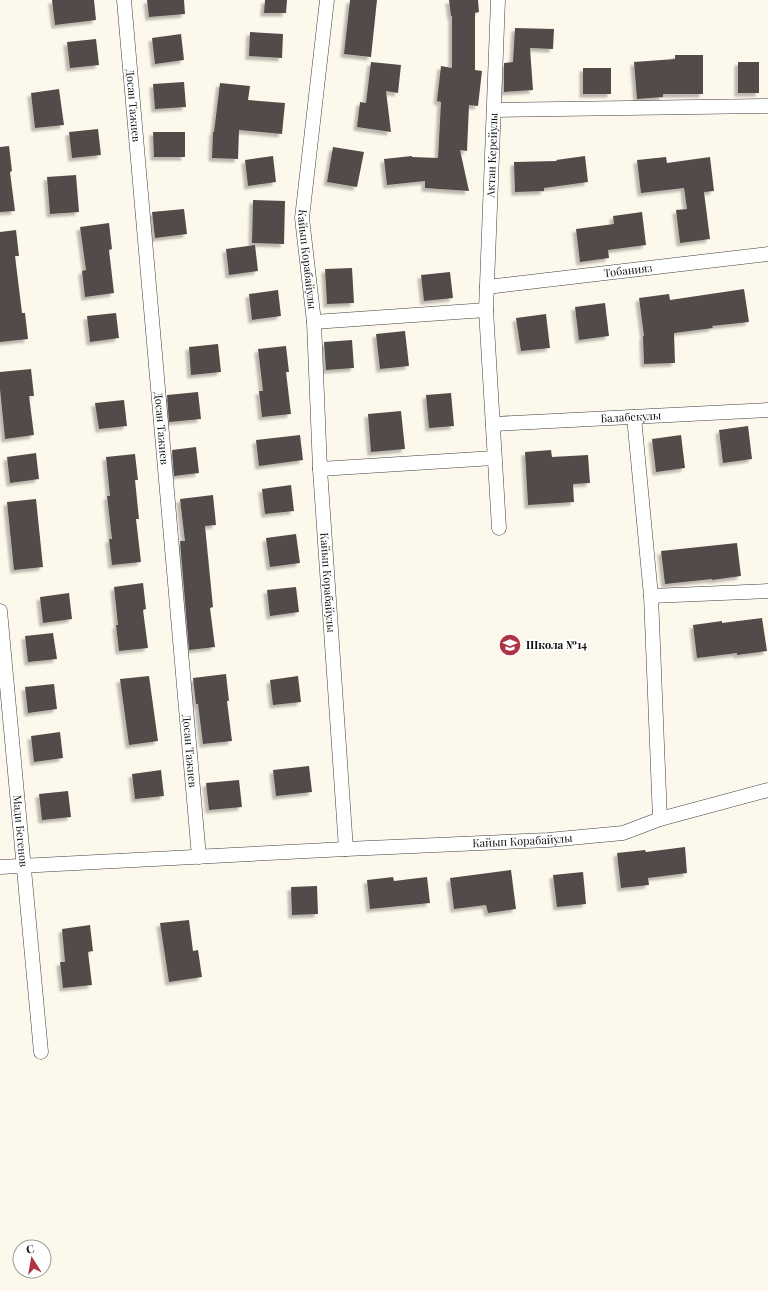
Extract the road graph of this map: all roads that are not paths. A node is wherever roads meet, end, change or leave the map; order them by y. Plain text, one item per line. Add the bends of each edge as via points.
1 (124, 0) edge
2 (327, 0) edge
3 (498, 0) edge
4 (768, 106) edge
5 (494, 110) junction
6 (768, 254) edge
7 (487, 288) junction
8 (486, 310) junction
9 (314, 322) junction
10 (768, 410) edge
11 (634, 417) junction
12 (493, 424) junction
13 (494, 458) junction
14 (320, 469) junction
15 (499, 528) dead end
16 (768, 591) edge
17 (651, 596) junction
18 (0, 611) edge
19 (768, 790) edge
20 (660, 819) junction
21 (346, 849) junction
22 (200, 856) junction
23 (23, 866) junction
24 (0, 867) edge
25 (41, 1052) dead end

1 - 22 street, Досан Тажиев
2 - 9 street, Кайып Корабайулы via 302,218
3 - 5 street, Актан Керейулы
4 - 5 street
5 - 7 street, Актан Керейулы
6 - 7 street, Тобанияз
7 - 8 street, Актан Керейулы
8 - 9 street
8 - 12 street, Актан Керейулы
9 - 14 street, Кайып Корабайулы
10 - 11 street, Балабекулы
11 - 12 street, Балабекулы
11 - 17 street
12 - 13 street, Актан Керейулы
13 - 14 street
13 - 15 street, Актан Керейулы
14 - 21 street, Кайып Корабайулы
16 - 17 street
17 - 20 street
18 - 23 street, Мади Бегенов
19 - 20 street, Кайып Корабайулы
20 - 21 street, Кайып Корабайулы via 623,833 556,840
21 - 22 street
22 - 23 street
23 - 24 street
23 - 25 street, Мади Бегенов

